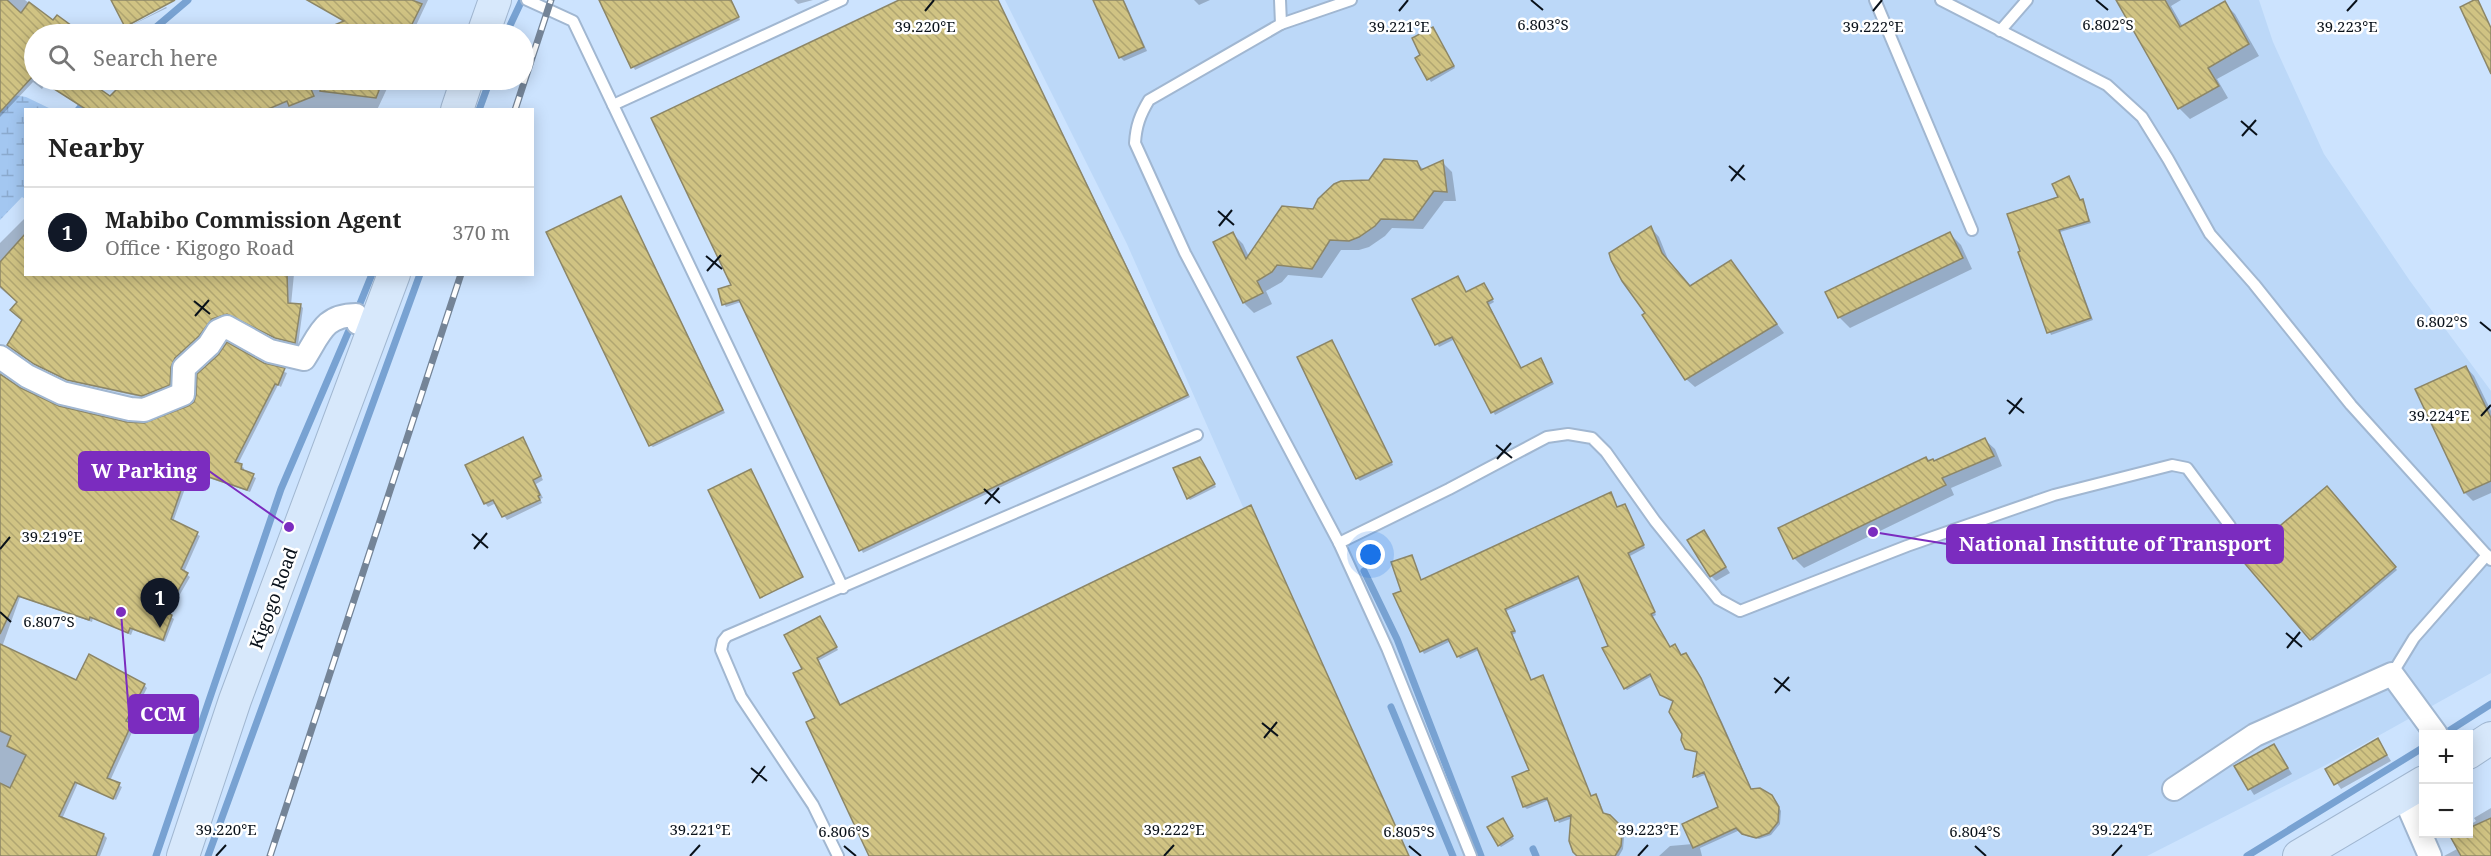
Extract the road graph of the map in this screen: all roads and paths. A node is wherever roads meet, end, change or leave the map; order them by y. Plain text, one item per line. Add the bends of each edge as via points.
1 (495, 0) edge
2 (527, 0) edge
3 (842, 0) edge
4 (1280, 0) edge
5 (1351, 0) edge
6 (1875, 0) edge
7 (1941, 0) edge
8 (2027, 0) edge
9 (487, 24) edge
10 (1281, 24) junction
11 (2000, 31) junction
12 (464, 90) edge
13 (613, 105) junction
14 (458, 108) edge
15 (1972, 230) dead end
16 (393, 276) edge
17 (373, 326) junction
18 (0, 357) edge
19 (1197, 435) dead end
20 (2230, 526) dead end
21 (1339, 543) junction
22 (2489, 558) edge
23 (843, 588) junction
24 (2392, 674) junction
25 (2432, 730) edge
26 (2491, 738) edge
27 (2473, 750) edge
28 (2413, 788) edge
29 (2174, 789) dead end
30 (183, 856) edge
31 (838, 856) edge
32 (1471, 856) edge
33 (2299, 856) edge
34 (2430, 856) edge

1 - 9 main road
2 - 13 lane via 573,21
3 - 13 lane
4 - 10 lane
5 - 10 lane
6 - 15 lane
7 - 11 lane
8 - 11 lane
10 - 21 lane via 1149,100 1138,121 1135,143 1185,253
11 - 22 lane via 2107,85 2142,117 2210,234 2350,405
12 - 14 main road
13 - 23 lane
16 - 17 main road, Kigogo Road
17 - 18 street via 358,323 356,315 339,315 327,323 304,358 270,351 227,327 184,368 183,394 138,411 62,393
17 - 30 main road, Kigogo Road via 235,700
19 - 23 lane
20 - 21 lane via 2187,468 2172,465 2054,495 1907,546 1740,611 1710,590 1606,452 1592,438 1568,434 1547,437
21 - 32 lane via 1387,648
22 - 24 lane via 2414,638
23 - 31 lane via 727,636 721,650 741,697 813,805
24 - 25 street
24 - 29 street via 2255,735
26 - 27 main road
28 - 33 main road
28 - 34 street

